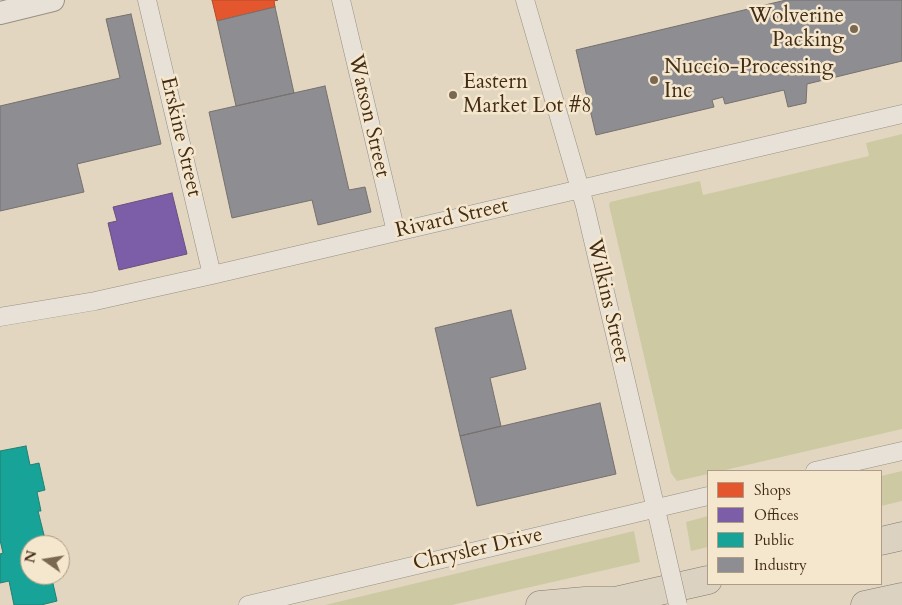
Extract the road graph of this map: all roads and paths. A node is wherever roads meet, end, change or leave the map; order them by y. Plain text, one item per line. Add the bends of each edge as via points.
1 (53, 0) edge
2 (147, 0) edge
3 (341, 0) edge
4 (525, 0) edge
5 (0, 13) edge
6 (902, 114) edge
7 (580, 188) junction
8 (396, 232) junction
9 (212, 274) junction
10 (0, 317) edge
11 (902, 451) edge
12 (819, 470) edge
13 (707, 496) edge
14 (654, 508) junction
15 (902, 536) edge
16 (882, 540) edge
17 (707, 580) edge
18 (902, 597) edge
19 (606, 603) edge
20 (248, 605) edge
21 (540, 605) edge
22 (678, 605) edge
23 (865, 605) edge

1 - 5 street
2 - 9 street, Erskine Street
3 - 8 street, Watson Street
4 - 7 street, Wilkins Street
6 - 7 street, Rivard Street
7 - 8 street, Rivard Street
7 - 14 street, Wilkins Street
8 - 9 street, Rivard Street
9 - 10 street, Rivard Street via 95,301
11 - 12 street
13 - 14 street, Chrysler Drive
14 - 20 street, Chrysler Drive
14 - 22 street, Wilkins Street, bridge
15 - 16 highway
17 - 19 highway
18 - 23 highway
19 - 21 highway via 584,601

